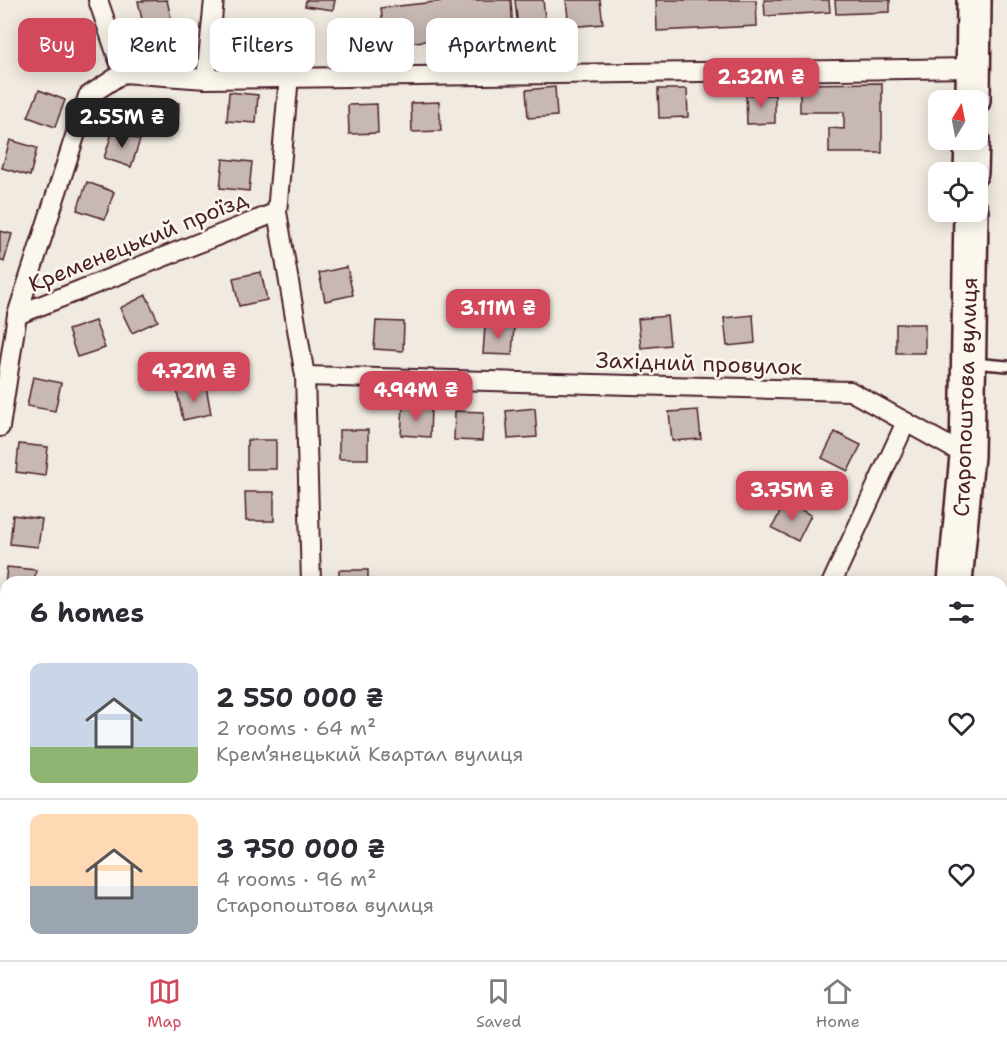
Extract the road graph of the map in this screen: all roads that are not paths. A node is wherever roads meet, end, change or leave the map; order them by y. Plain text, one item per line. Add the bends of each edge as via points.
1 (98, 0) edge
2 (214, 0) edge
3 (974, 0) edge
4 (973, 68) junction
5 (123, 73) junction
6 (289, 76) junction
7 (206, 79) junction
8 (973, 90) edge
9 (277, 212) junction
10 (971, 222) edge
11 (17, 315) junction
12 (968, 363) junction
13 (1007, 366) edge
14 (304, 376) junction
15 (906, 422) junction
16 (0, 427) edge
17 (967, 456) junction
18 (311, 576) edge
19 (835, 576) edge
20 (956, 576) edge

1 - 5 street
2 - 7 street
3 - 4 highway
4 - 6 street
4 - 8 highway
5 - 7 street
5 - 11 street via 88,96
6 - 7 street
6 - 9 street
9 - 11 street, Кременецький проїзд
9 - 14 street
10 - 12 highway, Старопоштова вулиця
11 - 16 street
12 - 13 lane
12 - 17 highway, Старопоштова вулиця
14 - 15 street, Західний провулок via 850,391
14 - 18 street
15 - 17 street, Західний провулок
15 - 19 street
17 - 20 highway, Старопоштова вулиця

